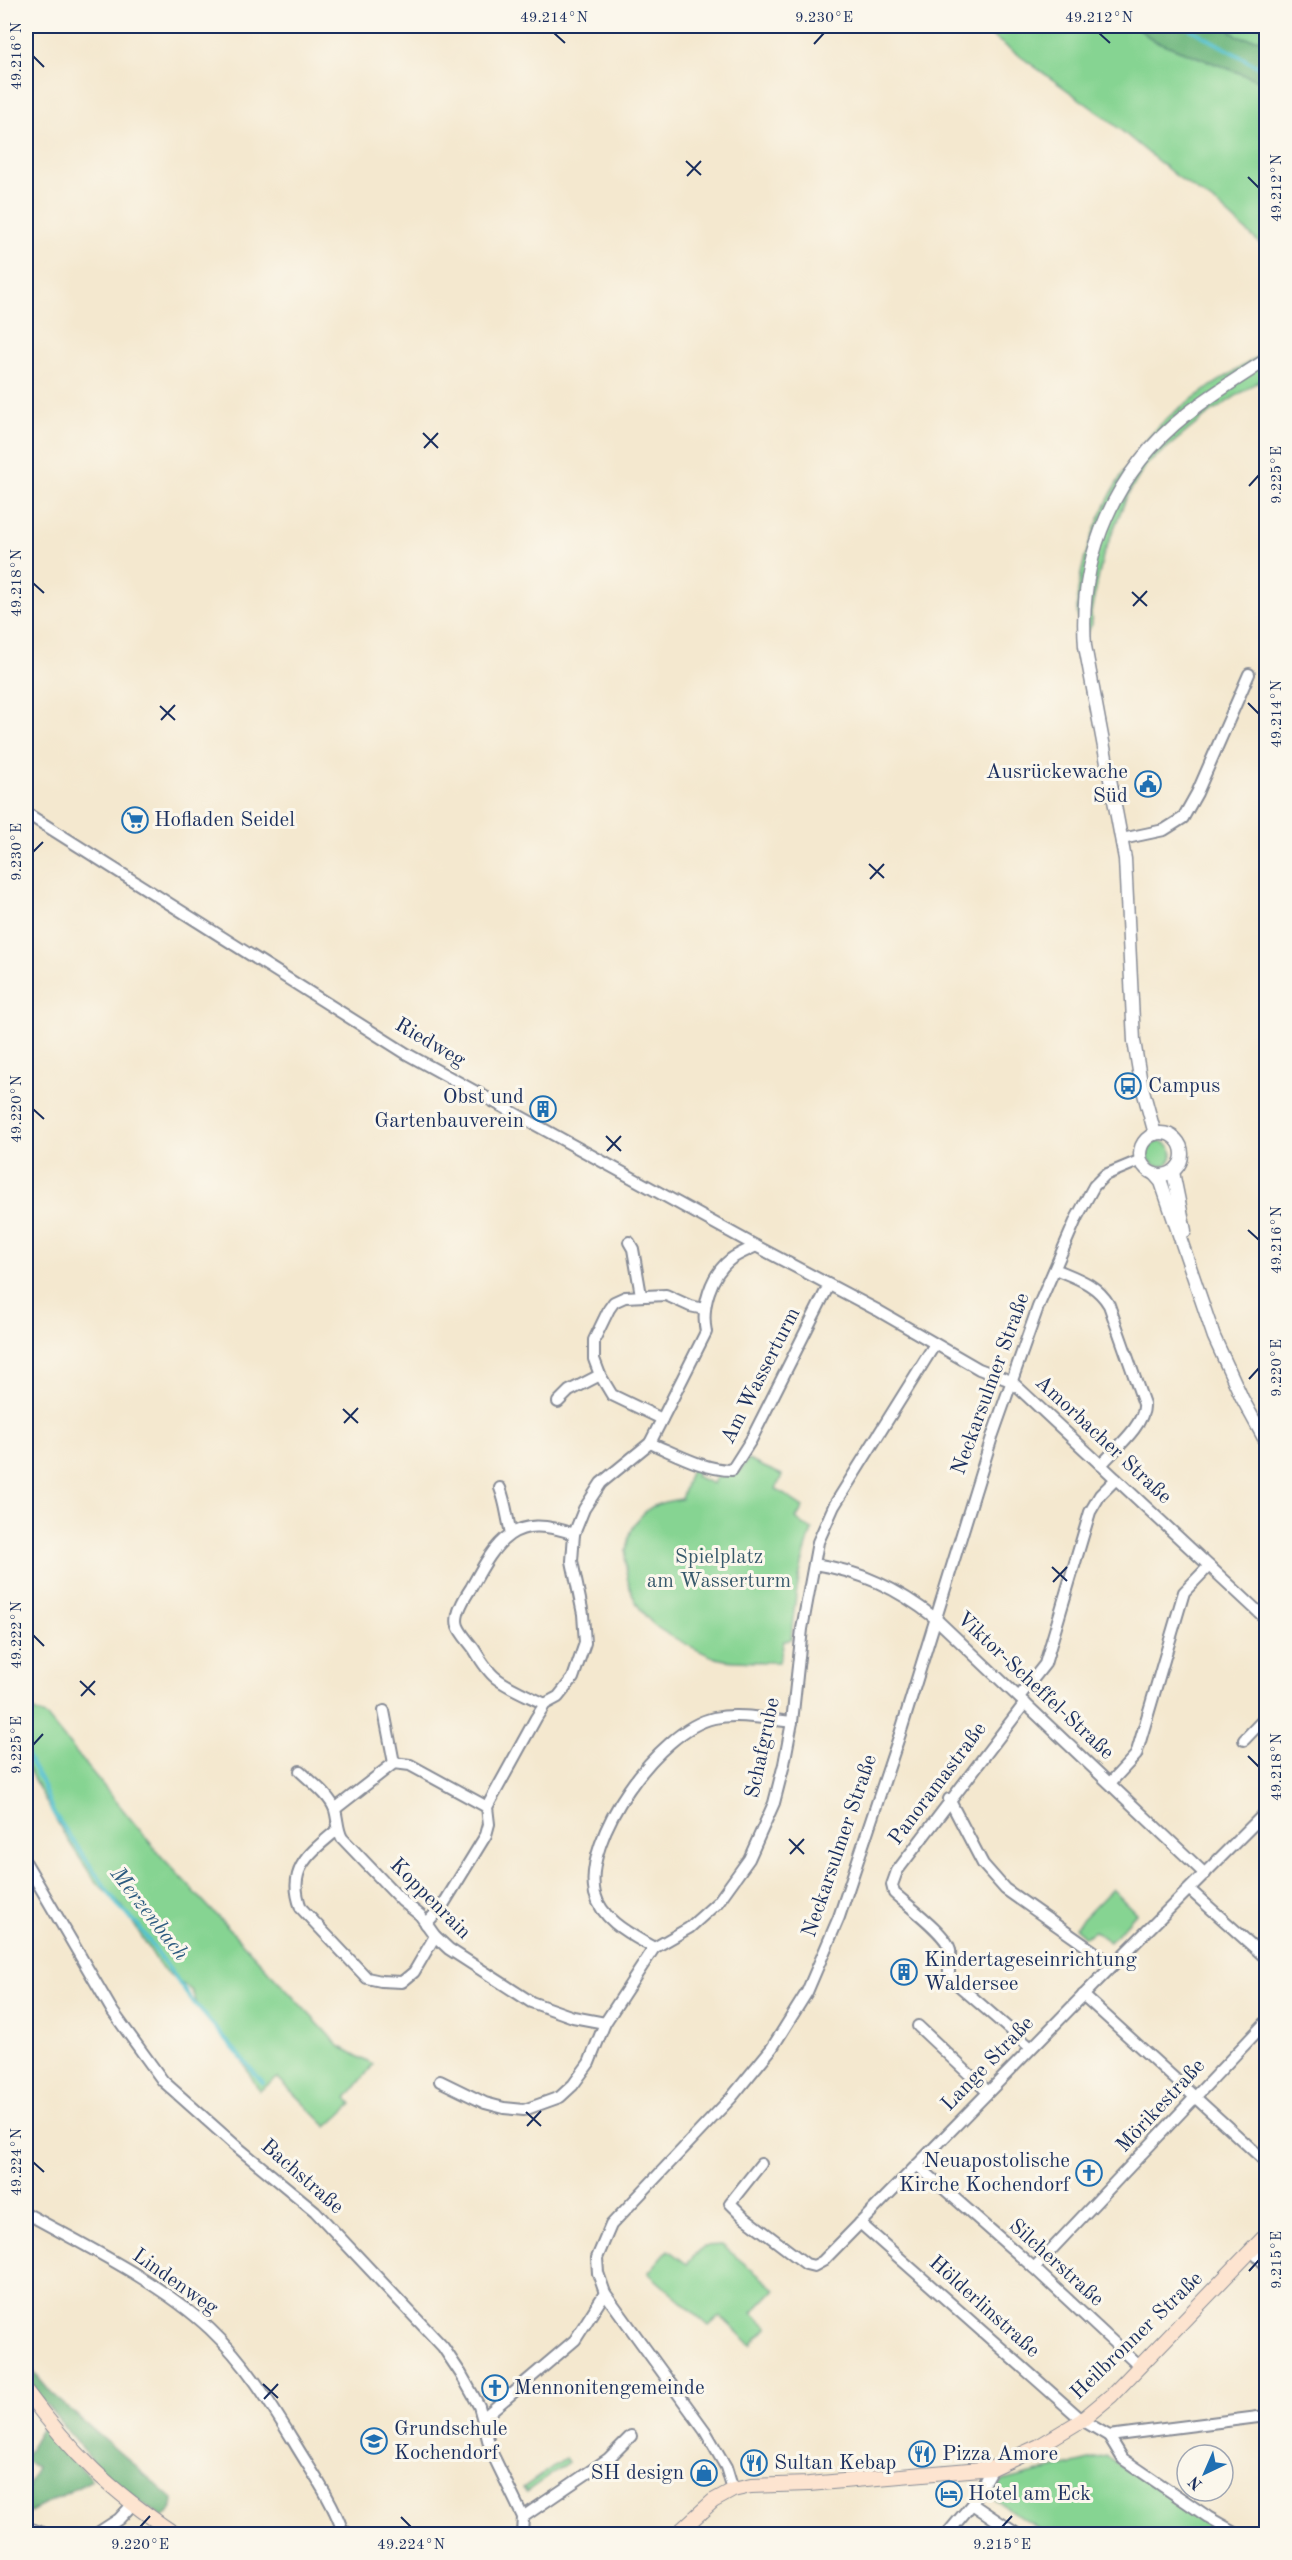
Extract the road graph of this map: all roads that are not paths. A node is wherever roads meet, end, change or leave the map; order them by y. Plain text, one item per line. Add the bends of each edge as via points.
1 (1266, 360) edge
2 (1249, 674) dead end
3 (26, 813) edge
4 (1122, 839) junction
5 (1155, 1134) junction
6 (1141, 1160) junction
7 (1173, 1172) junction
8 (1154, 1174) junction
9 (629, 1242) dead end
10 (756, 1246) junction
11 (1055, 1269) junction
12 (1195, 1276) junction
13 (829, 1285) junction
14 (641, 1295) junction
15 (704, 1309) junction
16 (934, 1344) junction
17 (600, 1375) junction
18 (1011, 1381) junction
19 (558, 1402) dead end
20 (662, 1419) junction
21 (1266, 1442) edge
22 (650, 1443) junction
23 (1101, 1465) junction
24 (1116, 1479) junction
25 (500, 1488) dead end
26 (511, 1533) junction
27 (574, 1534) junction
28 (814, 1564) junction
29 (1209, 1566) junction
30 (935, 1618) junction
31 (1266, 1618) edge
32 (1022, 1700) junction
33 (545, 1704) junction
34 (384, 1711) dead end
35 (1266, 1717) edge
36 (792, 1722) junction
37 (1244, 1740) dead end
38 (394, 1762) junction
39 (300, 1771) dead end
40 (1110, 1783) junction
41 (949, 1799) junction
42 (487, 1807) junction
43 (335, 1809) junction
44 (1266, 1813) edge
45 (337, 1830) junction
46 (26, 1863) edge
47 (1206, 1874) junction
48 (1190, 1890) junction
49 (426, 1924) junction
50 (435, 1936) junction
51 (654, 1948) junction
52 (1266, 1958) edge
53 (1113, 1965) junction
54 (1083, 1995) junction
55 (1266, 2022) edge
56 (605, 2023) junction
57 (918, 2026) dead end
58 (1031, 2048) junction
59 (440, 2080) dead end
60 (988, 2092) junction
61 (1197, 2097) junction
62 (1266, 2162) edge
63 (761, 2164) dead end
64 (917, 2165) junction
65 (26, 2212) edge
66 (860, 2223) junction
67 (1266, 2235) edge
68 (1252, 2251) junction
69 (1266, 2265) edge
70 (1034, 2268) junction
71 (605, 2293) junction
72 (1140, 2367) junction
73 (26, 2391) edge
74 (1266, 2416) edge
75 (483, 2418) junction
76 (1082, 2420) junction
77 (631, 2436) dead end
78 (1109, 2436) junction
79 (992, 2468) junction
80 (733, 2490) junction
81 (972, 2504) junction
82 (132, 2505) junction
83 (523, 2517) junction
84 (26, 2527) edge
85 (345, 2530) dead end
86 (46, 2535) edge
87 (96, 2535) edge
88 (175, 2535) edge
89 (522, 2535) edge
90 (678, 2535) edge
91 (947, 2535) edge
92 (1017, 2535) edge
93 (1238, 2535) edge

1 - 4 street via 1188,413 1145,453 1117,494 1093,550 1085,591 1085,646
2 - 4 street via 1183,818 1170,828
3 - 10 street, Riedweg via 407,1054
4 - 5 street via 1128,884 1134,1041
5 - 6 street via 1142,1147
5 - 7 street via 1171,1136 1179,1144 1181,1160
6 - 8 street
6 - 11 street, Neckarsulmer Straße via 1105,1175 1094,1186
7 - 8 street
7 - 12 street
8 - 12 street via 1161,1182
9 - 14 street
10 - 13 street, Riedweg
10 - 15 street via 730,1260
11 - 18 street, Neckarsulmer Straße
11 - 23 street via 1102,1294 1144,1404 1139,1424
12 - 21 street via 1218,1347
13 - 16 street, Amorbacher Straße
13 - 22 street, Am Wasserturm via 732,1470 701,1464
14 - 15 street via 666,1294
14 - 17 street via 625,1297 609,1309 592,1349
15 - 20 street via 706,1332
16 - 18 street, Amorbacher Straße via 979,1369
16 - 28 street, Schafgrube via 834,1506 818,1542
17 - 19 street via 569,1391
17 - 20 street via 612,1395
18 - 23 street, Amorbacher Straße
18 - 30 street, Neckarsulmer Straße
20 - 22 street
22 - 27 street via 601,1483
23 - 24 street, Amorbacher Straße
24 - 29 street, Amorbacher Straße
24 - 32 street, Panoramastraße via 1090,1512 1045,1664
25 - 26 street
26 - 27 street via 537,1526
26 - 33 street via 491,1550 463,1601 458,1624 495,1678
27 - 33 street via 572,1561 585,1643 573,1678 558,1697
28 - 30 street, Viktor-Scheffel-Straße via 849,1570 886,1585
28 - 36 street, Schafgrube
29 - 31 street, Amorbacher Straße
29 - 40 street via 1184,1592 1136,1755
30 - 32 street, Viktor-Scheffel-Straße
30 - 71 street, Neckarsulmer Straße via 839,1917 807,1992 772,2048 730,2098 611,2225 597,2258
32 - 40 street, Viktor-Scheffel-Straße
32 - 41 street, Panoramastraße
33 - 42 street
34 - 38 street
35 - 37 street
36 - 51 street, Schafgrube via 774,1803 749,1859 718,1902 688,1928
36 - 51 street via 735,1717 714,1719 687,1729 669,1743 628,1791 609,1823 594,1866 596,1894 604,1913
38 - 42 street via 410,1765
38 - 43 street
39 - 43 street
40 - 47 street, Viktor-Scheffel-Straße
41 - 53 street via 992,1875 1005,1889
41 - 58 street, Panoramastraße via 897,1871 892,1885 894,1893 945,1941 951,1951 949,1977
42 - 49 street via 486,1835 443,1905
43 - 45 street
44 - 47 street, Lange Straße
45 - 49 street, Koppenrain
45 - 50 street via 306,1856 296,1877 301,1908 367,1978 381,1981 402,1982 414,1972
46 - 75 street, Bachstraße via 113,2012 164,2081 344,2240 444,2347 472,2391
47 - 48 street, Lange Straße
48 - 52 street
48 - 53 street, Lange Straße
49 - 50 street, Koppenrain
50 - 56 street, Koppenrain via 531,2002
51 - 56 street, Schafgrube
53 - 54 street, Lange Straße
54 - 58 street, Lange Straße
54 - 61 street
55 - 61 street, Mörikestraße
56 - 59 street, Schafgrube via 590,2062 573,2085 546,2103 524,2110 504,2108 485,2103
57 - 60 street
58 - 60 street, Lange Straße
60 - 64 street, Lange Straße
61 - 62 street
61 - 70 street, Mörikestraße
63 - 66 street, Lange Straße via 730,2203 806,2264 814,2266 823,2261
64 - 66 street, Lange Straße
64 - 70 street, Silcherstraße
65 - 85 street, Lindenweg via 170,2297 210,2329 261,2387 291,2447 334,2507
66 - 76 street, Hölderlinstraße
67 - 68 main road, Heilbronner Straße
68 - 69 street
68 - 72 main road, Heilbronner Straße
70 - 72 street, Silcherstraße
71 - 75 street via 575,2340
71 - 80 street, Neckarsulmer Straße via 705,2431 726,2467
72 - 76 main road, Heilbronner Straße
73 - 82 main road via 73,2451
74 - 78 street
75 - 83 street, Bachstraße via 491,2451
76 - 78 street, Hölderlinstraße
76 - 79 main road, Heilbronner Straße
77 - 83 street via 608,2459
78 - 93 street via 1123,2459
79 - 80 main road
79 - 81 street
80 - 90 main road via 713,2501
81 - 91 street
81 - 92 street
82 - 87 street
82 - 88 main road
83 - 89 street, Bachstraße
84 - 86 street

